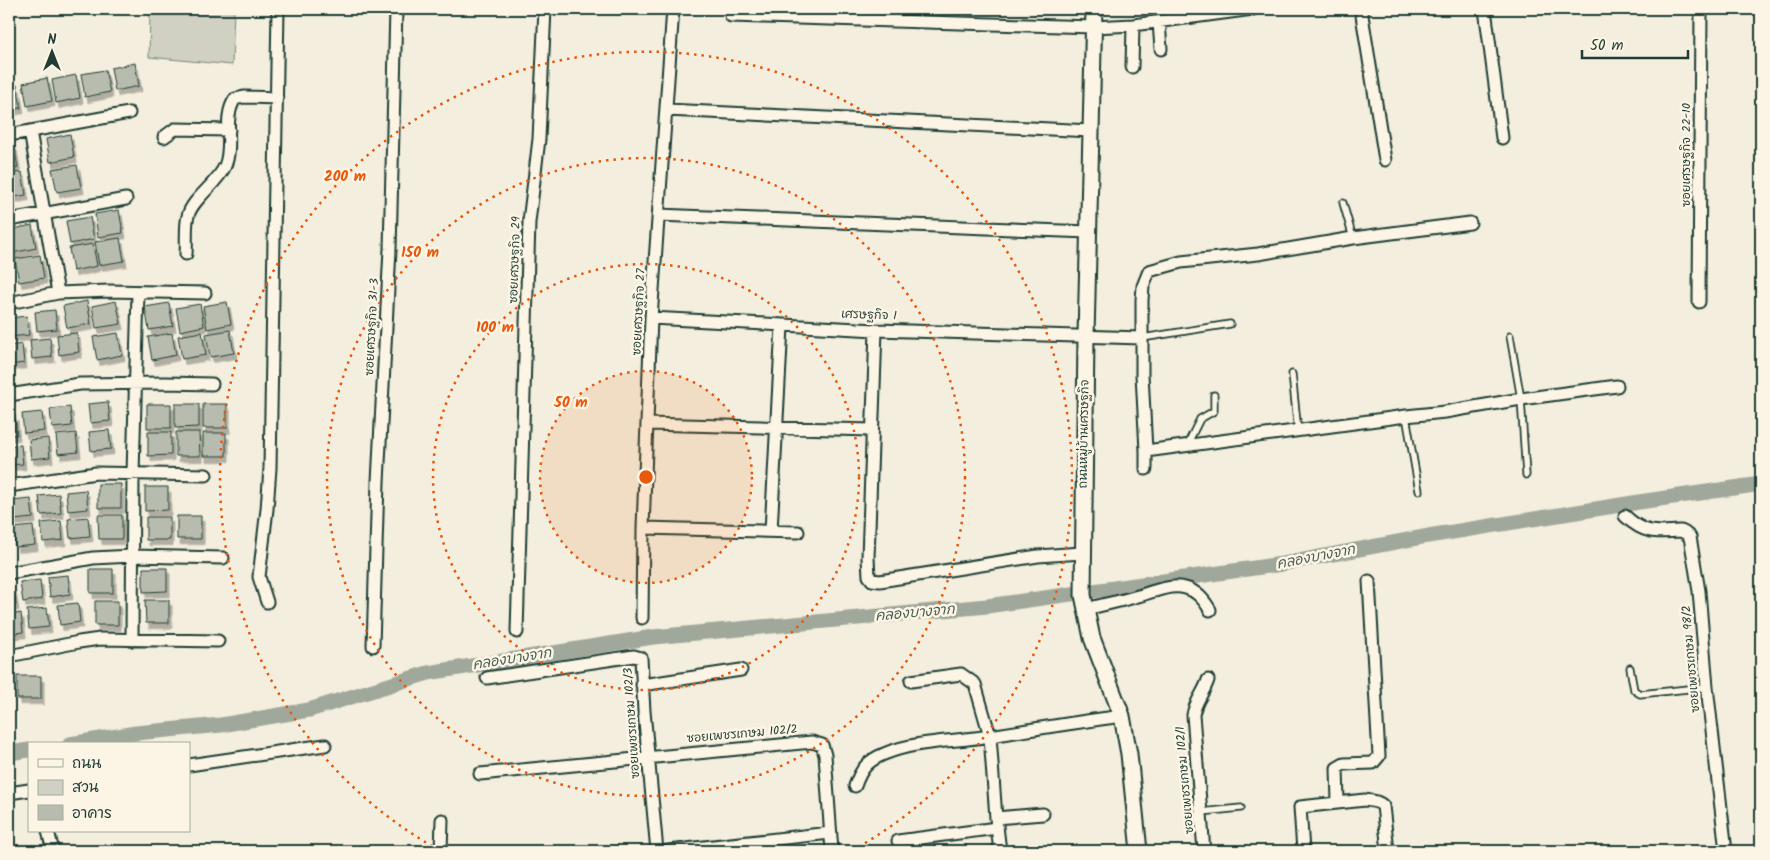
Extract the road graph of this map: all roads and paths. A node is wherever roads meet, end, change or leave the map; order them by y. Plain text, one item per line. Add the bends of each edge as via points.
1 (278, 9) edge
2 (396, 9) edge
3 (545, 9) edge
4 (673, 9) edge
5 (1094, 9) edge
6 (1253, 9) edge
7 (1361, 9) edge
8 (1485, 9) edge
9 (1701, 9) edge
10 (731, 16) dead end
11 (1159, 22) junction
12 (1132, 25) junction
13 (1094, 27) junction
14 (1161, 49) dead end
15 (1132, 66) dead end
16 (277, 98) junction
17 (667, 110) junction
18 (129, 113) dead end
19 (230, 130) junction
20 (30, 131) junction
21 (1091, 131) junction
22 (9, 135) edge
23 (164, 137) dead end
24 (1502, 138) dead end
25 (1385, 160) dead end
26 (126, 199) dead end
27 (1343, 203) dead end
28 (45, 213) junction
29 (658, 215) junction
30 (9, 220) edge
31 (1470, 223) dead end
32 (1089, 232) junction
33 (1353, 238) junction
34 (186, 254) dead end
35 (138, 292) junction
36 (58, 293) junction
37 (205, 293) dead end
38 (1699, 302) dead end
39 (9, 303) edge
40 (651, 318) junction
41 (1230, 324) dead end
42 (782, 326) junction
43 (876, 330) junction
44 (1086, 336) junction
45 (1510, 336) dead end
46 (1142, 338) junction
47 (1292, 374) dead end
48 (135, 383) junction
49 (212, 384) dead end
50 (1617, 386) dead end
51 (1214, 395) dead end
52 (9, 396) edge
53 (1521, 399) junction
54 (1406, 416) junction
55 (647, 424) junction
56 (776, 428) junction
57 (872, 430) junction
58 (1298, 432) junction
59 (1187, 445) junction
60 (1146, 451) junction
61 (1146, 469) dead end
62 (134, 474) junction
63 (206, 475) dead end
64 (1526, 475) dead end
65 (9, 486) edge
66 (1419, 491) dead end
67 (1625, 516) dead end
68 (643, 528) junction
69 (771, 531) junction
70 (798, 532) dead end
71 (132, 556) junction
72 (223, 558) dead end
73 (1083, 561) junction
74 (9, 572) edge
75 (1369, 581) dead end
76 (267, 602) dead end
77 (1084, 602) junction
78 (1210, 610) dead end
79 (642, 618) dead end
80 (518, 632) dead end
81 (132, 640) junction
82 (218, 641) dead end
83 (373, 646) dead end
84 (9, 656) edge
85 (1630, 668) dead end
86 (741, 670) dead end
87 (487, 678) dead end
88 (1208, 680) dead end
89 (911, 681) dead end
90 (642, 685) junction
91 (1707, 687) junction
92 (1122, 716) junction
93 (990, 736) junction
94 (325, 745) dead end
95 (648, 756) junction
96 (190, 765) edge
97 (480, 774) dead end
98 (855, 786) dead end
99 (28, 790) edge
100 (9, 793) edge
101 (1338, 802) junction
102 (1240, 808) dead end
103 (1201, 812) junction
104 (1043, 814) dead end
105 (442, 820) dead end
106 (997, 823) junction
107 (48, 832) edge
108 (830, 833) junction
109 (898, 841) dead end
110 (53, 851) edge
111 (442, 851) edge
112 (657, 851) edge
113 (668, 851) edge
114 (832, 851) edge
115 (1000, 851) edge
116 (1139, 851) edge
117 (1204, 851) edge
118 (1303, 851) edge
119 (1388, 851) edge
120 (1726, 851) edge

1 - 16 street
2 - 83 street, ซอยเศรษฐกิจ 31-3 via 390,248
3 - 80 street, ซอยเศรษฐกิจ 29 via 539,139 529,222
4 - 17 street, ซอยเศรษฐกิจ 27
5 - 13 street, ถนนหมู่บ้านเศรษฐกิจ
6 - 11 street
7 - 25 street
8 - 24 street
9 - 38 street, ซอยเศรษฐกิจ 22-10
10 - 13 street
11 - 12 street
11 - 14 street
12 - 13 street
12 - 15 street
13 - 21 street, ถนนหมู่บ้านเศรษฐกิจ
16 - 19 street via 235,99 230,107
16 - 76 street via 270,468 259,577
17 - 21 street
17 - 29 street, ซอยเศรษฐกิจ 27
18 - 20 street
19 - 23 street via 175,129
19 - 34 street via 225,166 188,216
20 - 22 street
20 - 28 street
21 - 32 street, ถนนหมู่บ้านเศรษฐกิจ
26 - 28 street
27 - 33 lane
28 - 30 street
28 - 36 street
29 - 32 street
29 - 40 street, ซอยเศรษฐกิจ 27
31 - 33 street
32 - 44 street, ถนนหมู่บ้านเศรษฐกิจ
33 - 46 street via 1258,254 1181,262 1149,271 1143,286
35 - 36 street
35 - 37 street
35 - 48 street
36 - 39 street
40 - 42 street, เศรษฐกิจ 1
40 - 55 street, ซอยเศรษฐกิจ 27
41 - 46 lane
42 - 43 street, เศรษฐกิจ 1
42 - 56 street
43 - 44 street, เศรษฐกิจ 1
43 - 57 street
44 - 46 street, เศรษฐกิจ 1
44 - 73 street, ถนนหมู่บ้านเศรษฐกิจ
45 - 53 lane
46 - 60 street
47 - 58 lane
48 - 49 street
48 - 52 street via 80,384
48 - 62 street
50 - 53 street
51 - 59 lane via 1214,412 1200,420
53 - 54 street
53 - 64 lane
54 - 58 street
54 - 66 lane
55 - 56 street
55 - 68 street, ซอยเศรษฐกิจ 27
56 - 57 street
56 - 69 street
57 - 73 street via 868,558 868,576 872,580 1038,556
58 - 59 street
59 - 60 street
60 - 61 street
62 - 63 street
62 - 65 street via 96,473
62 - 71 street
67 - 91 street, ซอยเพชรเกษม 98/2 via 1645,531 1681,531 1690,538 1699,591
68 - 69 street
68 - 79 street, ซอยเศรษฐกิจ 27
69 - 70 street
71 - 72 street
71 - 74 street via 93,558
71 - 81 street
73 - 77 street, ถนนหมู่บ้านเศรษฐกิจ
75 - 101 street via 1379,756 1373,763 1344,764 1337,768
77 - 78 street via 1140,595 1174,586 1199,594
77 - 92 street, ถนนหมู่บ้านเศรษฐกิจ via 1092,638
81 - 82 street
81 - 84 street via 100,639
85 - 91 lane via 1634,690 1640,694
86 - 90 street
87 - 90 street, ซอยเพชรเกษม 102/3 via 634,656 641,658
88 - 103 street, ซอยเพชรเกษม 102/1 via 1194,706 1193,715
89 - 93 street via 961,674 975,684
90 - 95 street, ซอยเพชรเกษม 102/3
91 - 120 street, ซอยเพชรเกษม 98/2
92 - 93 street
92 - 116 street, ถนนหมู่บ้านเศรษฐกิจ
93 - 98 street via 885,753 861,770
93 - 106 street
94 - 96 street
95 - 97 street
95 - 108 street, ซอยเพชรเกษม 102/2 via 812,742 822,745
95 - 112 street, ซอยเพชรเกษม 102/3
99 - 100 street
101 - 118 street via 1300,807
101 - 119 street via 1365,800 1380,803 1384,810
102 - 103 lane
103 - 117 street, ซอยเพชรเกษม 102/1
104 - 106 street
105 - 111 street
106 - 109 street
106 - 115 street
107 - 110 street
108 - 113 street
108 - 114 street, ซอยเพชรเกษม 102/2

